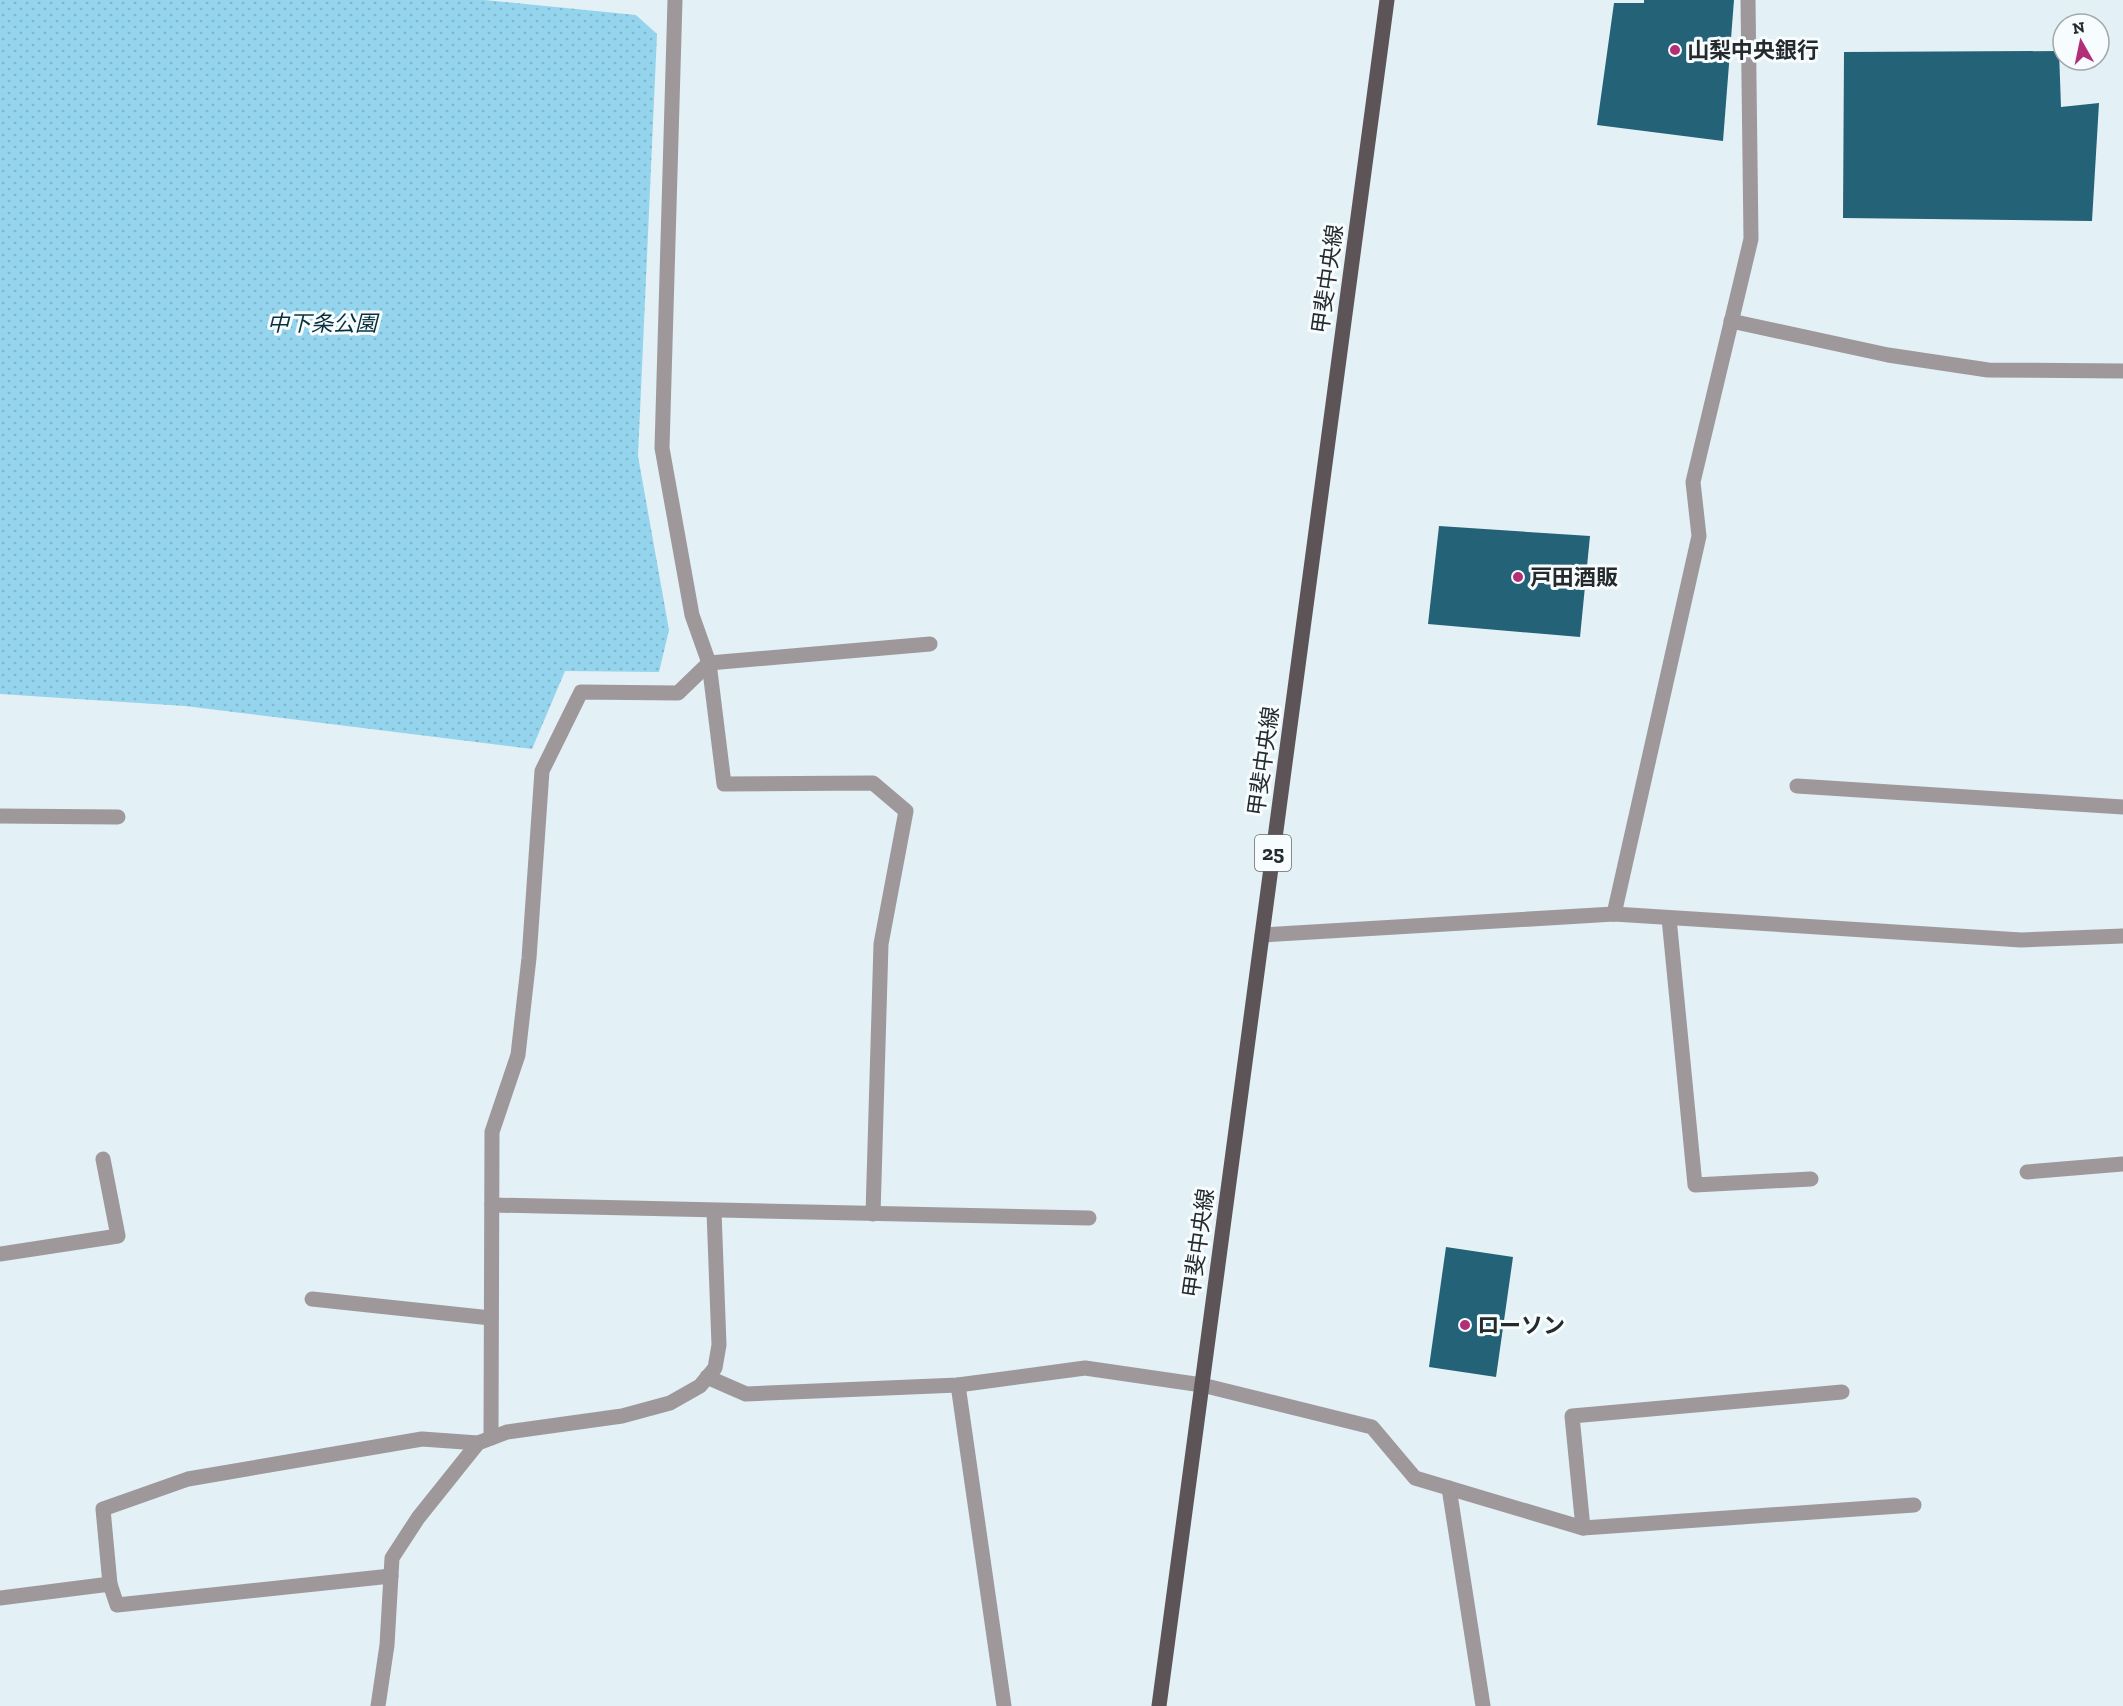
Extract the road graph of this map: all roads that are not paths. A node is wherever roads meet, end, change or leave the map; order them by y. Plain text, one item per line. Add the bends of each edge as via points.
1 (675, 0) edge
2 (1388, 0) edge
3 (1748, 0) edge
4 (1731, 321) junction
5 (2123, 371) edge
6 (930, 644) dead end
7 (709, 663) junction
8 (1797, 786) dead end
9 (2123, 807) edge
10 (0, 816) edge
11 (118, 817) dead end
12 (1614, 914) junction
13 (1669, 918) junction
14 (1262, 934) junction
15 (2123, 936) edge
16 (104, 1159) dead end
17 (2123, 1164) edge
18 (2027, 1172) dead end
19 (1810, 1179) dead end
20 (492, 1205) junction
21 (714, 1211) junction
22 (873, 1214) junction
23 (1089, 1218) dead end
24 (0, 1254) edge
25 (312, 1299) dead end
26 (491, 1318) junction
27 (707, 1377) junction
28 (958, 1385) junction
29 (1202, 1385) junction
30 (1842, 1392) dead end
31 (484, 1441) junction
32 (1449, 1488) junction
33 (1914, 1505) dead end
34 (1583, 1528) junction
35 (391, 1576) junction
36 (110, 1584) junction
37 (0, 1598) edge
38 (378, 1706) edge
39 (1004, 1706) edge
40 (1159, 1706) edge
41 (1483, 1706) edge

1 - 7 street via 662,448 692,615
2 - 14 main road, 甲斐中央線 / 25
3 - 4 street via 1751,239
4 - 5 street via 1888,355 1988,370
4 - 12 street via 1693,482 1699,536
6 - 7 street
7 - 20 street via 678,693 581,692 543,771 530,958 518,1055 492,1132
7 - 22 street via 724,784 873,783 906,811 881,944
8 - 9 street
10 - 11 street
12 - 13 street
12 - 14 street
13 - 15 street via 2021,940
13 - 19 street via 1695,1185
14 - 29 main road, 甲斐中央線 / 25
16 - 24 street via 118,1236
17 - 18 street
20 - 21 street
20 - 26 street
21 - 22 street
21 - 27 street via 719,1345 715,1368
22 - 23 street
25 - 26 street
26 - 31 street
27 - 28 street via 746,1394
27 - 31 street via 700,1386 660,1406 622,1416 507,1432
28 - 29 street via 1085,1368
28 - 39 street
29 - 32 street via 1372,1426 1415,1478
29 - 40 main road, 甲斐中央線 / 25
30 - 34 street via 1572,1416
31 - 35 street via 418,1518 392,1558
31 - 36 street via 422,1439 188,1479 103,1509
32 - 34 street
32 - 41 street
33 - 34 street
35 - 36 street via 117,1605
35 - 38 street
36 - 37 street

